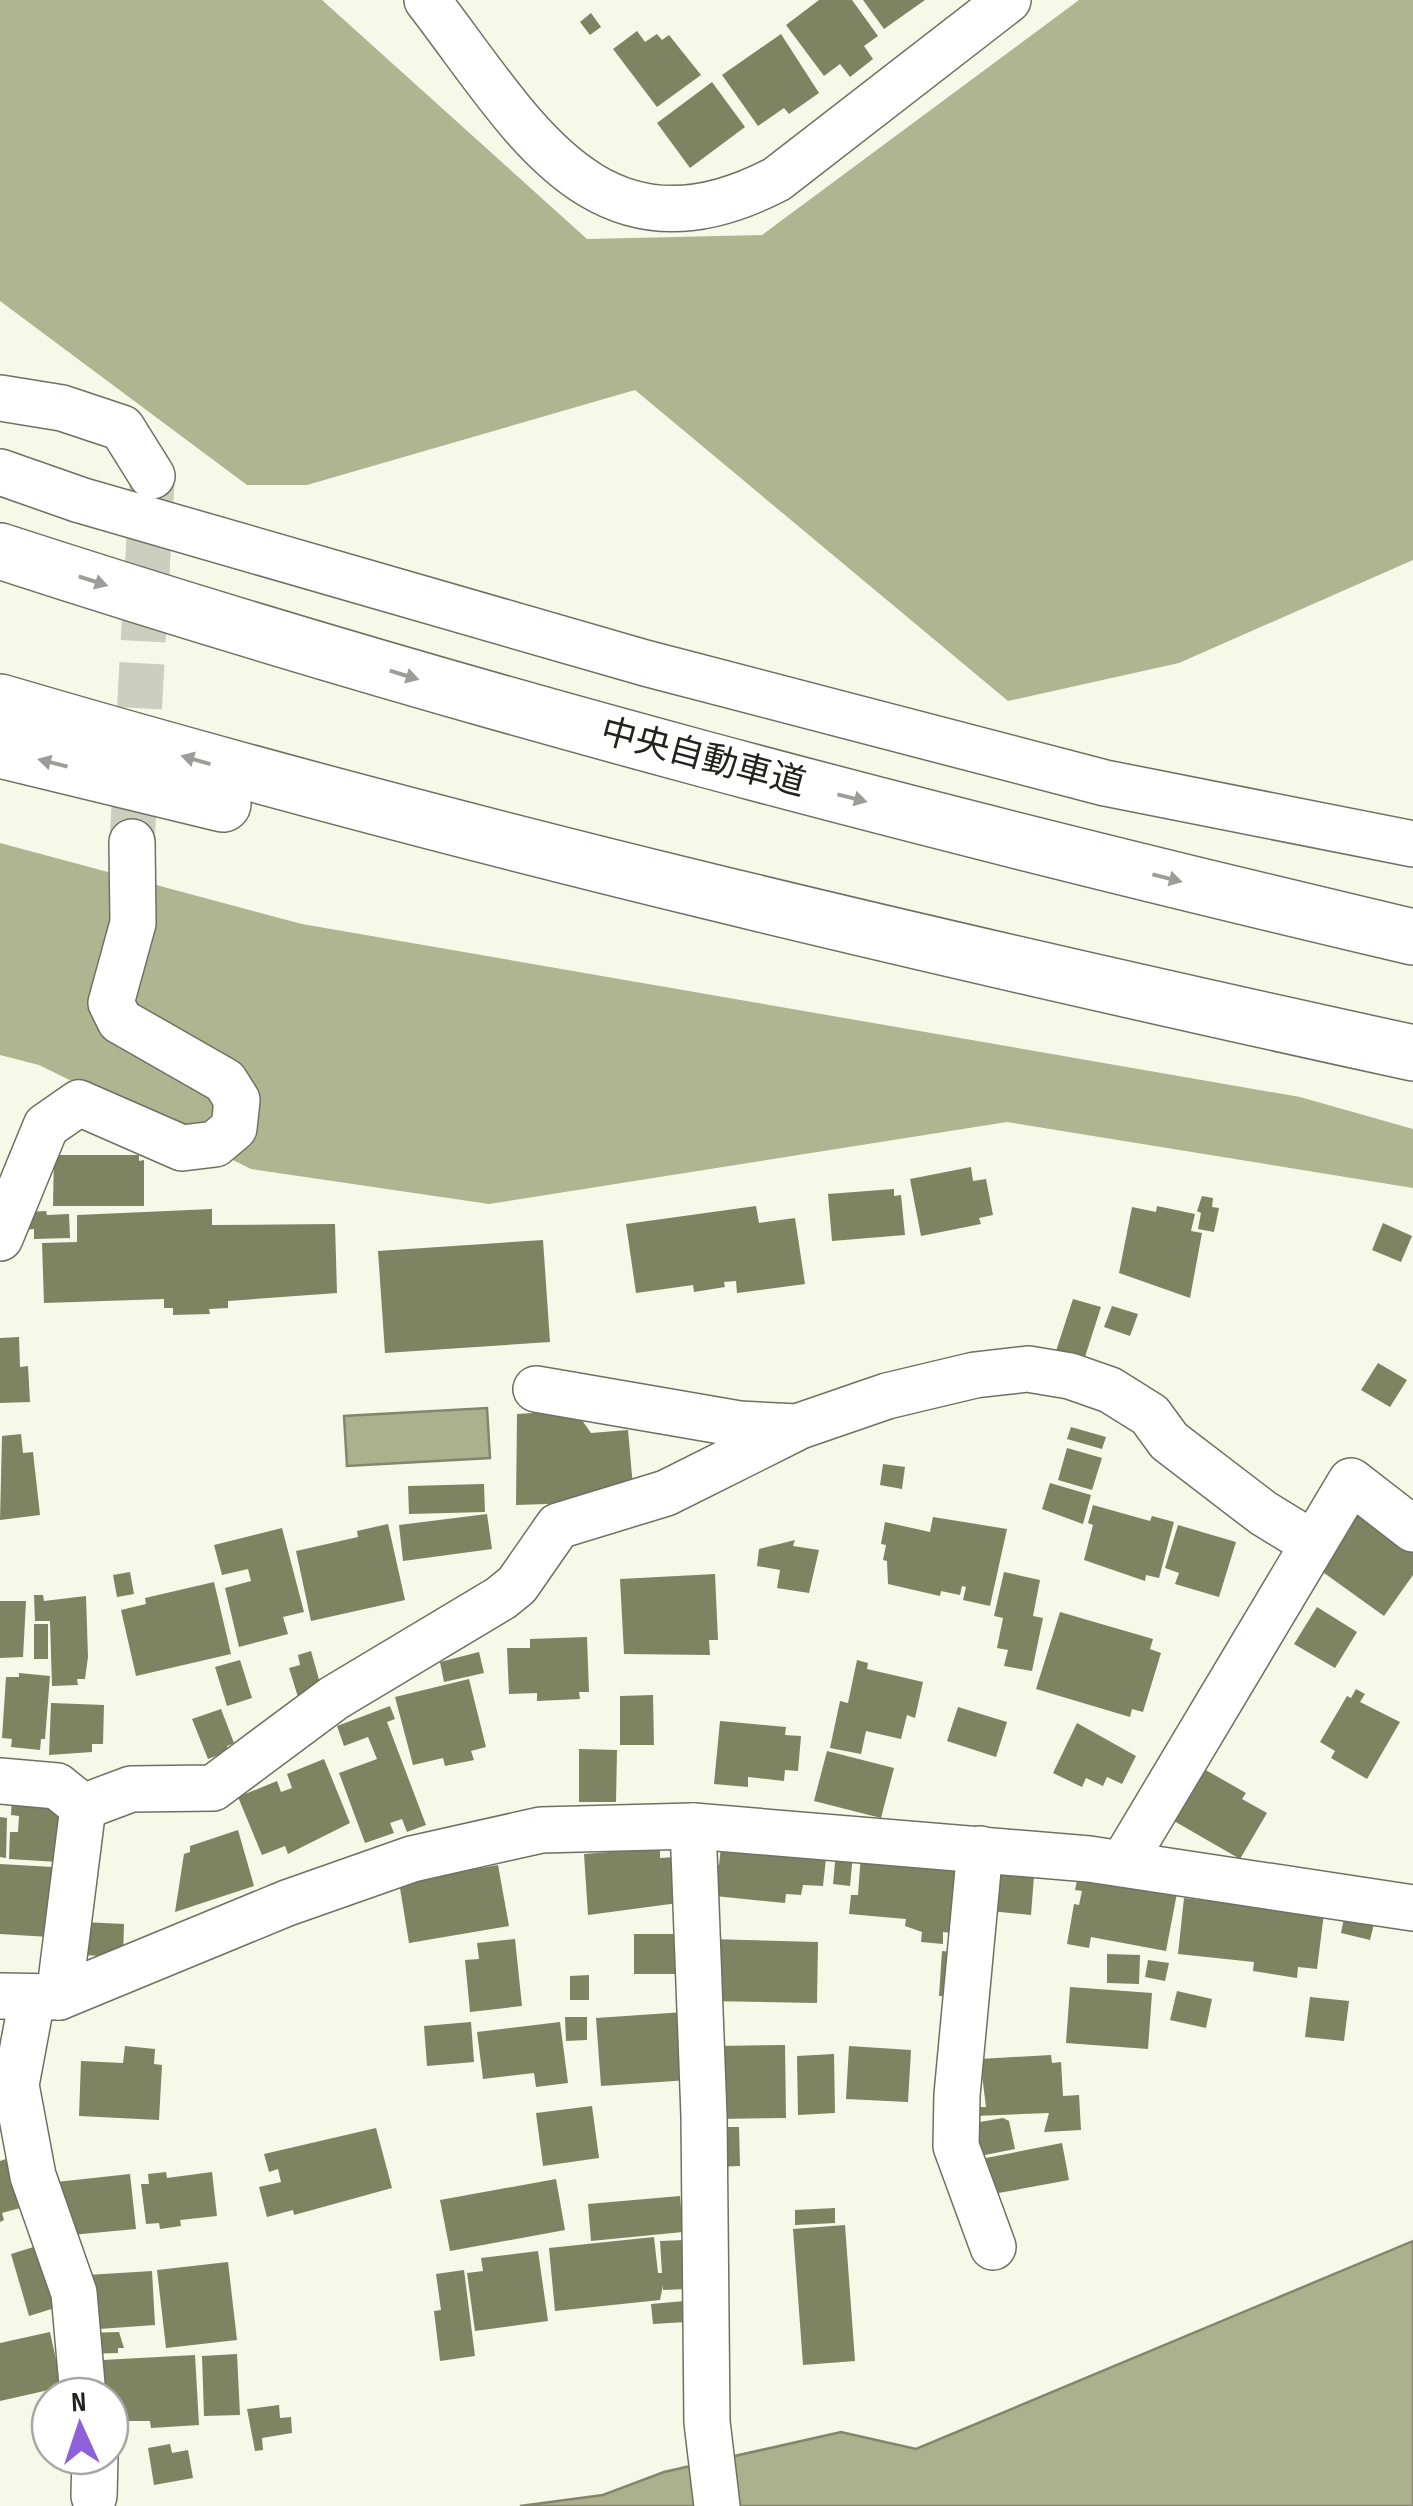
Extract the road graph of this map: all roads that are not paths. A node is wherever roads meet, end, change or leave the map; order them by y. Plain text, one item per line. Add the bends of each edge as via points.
1 (427, 0) edge
2 (1008, 0) edge
3 (0, 398) edge
4 (0, 472) edge
5 (152, 476) tunnel mouth
6 (0, 551) edge
7 (0, 702) edge
8 (0, 750) edge
9 (132, 842) tunnel mouth
10 (1413, 844) edge
11 (1413, 937) edge
12 (1413, 1053) edge
13 (1413, 1061) edge
14 (0, 1238) edge
15 (536, 1389) dead end
16 (797, 1427) junction
17 (1413, 1529) edge
18 (1312, 1543) junction
19 (0, 1782) edge
20 (83, 1807) junction
21 (693, 1826) junction
22 (980, 1849) junction
23 (1123, 1864) junction
24 (1413, 1908) edge
25 (31, 1997) edge
26 (994, 2247) dead end
27 (81, 2376) edge
28 (717, 2506) edge

1 - 2 street via 554,160 611,198 686,210 737,200 778,180
3 - 5 street via 62,408 122,428
4 - 10 street via 645,663 1105,783
6 -> 11 highway, 中央自動車道 via 556,718
12 -> 7 highway via 681,888 265,780
13 -> 8 highway via 1064,996 676,912
9 - 14 street via 133,923 111,1003 120,1020 226,1081 237,1100 234,1128 215,1144 182,1148 79,1103 46,1126
15 - 16 street via 739,1424
16 - 18 street via 975,1374 1028,1369 1070,1376 1150,1415 1169,1441
16 - 20 street via 666,1493 558,1526 502,1598 334,1698 213,1788 131,1789
17 - 18 street via 1351,1481
18 - 23 street
19 - 20 street via 57,1786
20 - 25 street
21 - 22 street
21 - 25 street via 541,1830 412,1859
21 - 28 street via 707,2422
22 - 23 street
22 - 26 street via 956,2146
23 - 24 street
25 - 27 street via 16,2085 33,2176 74,2293

